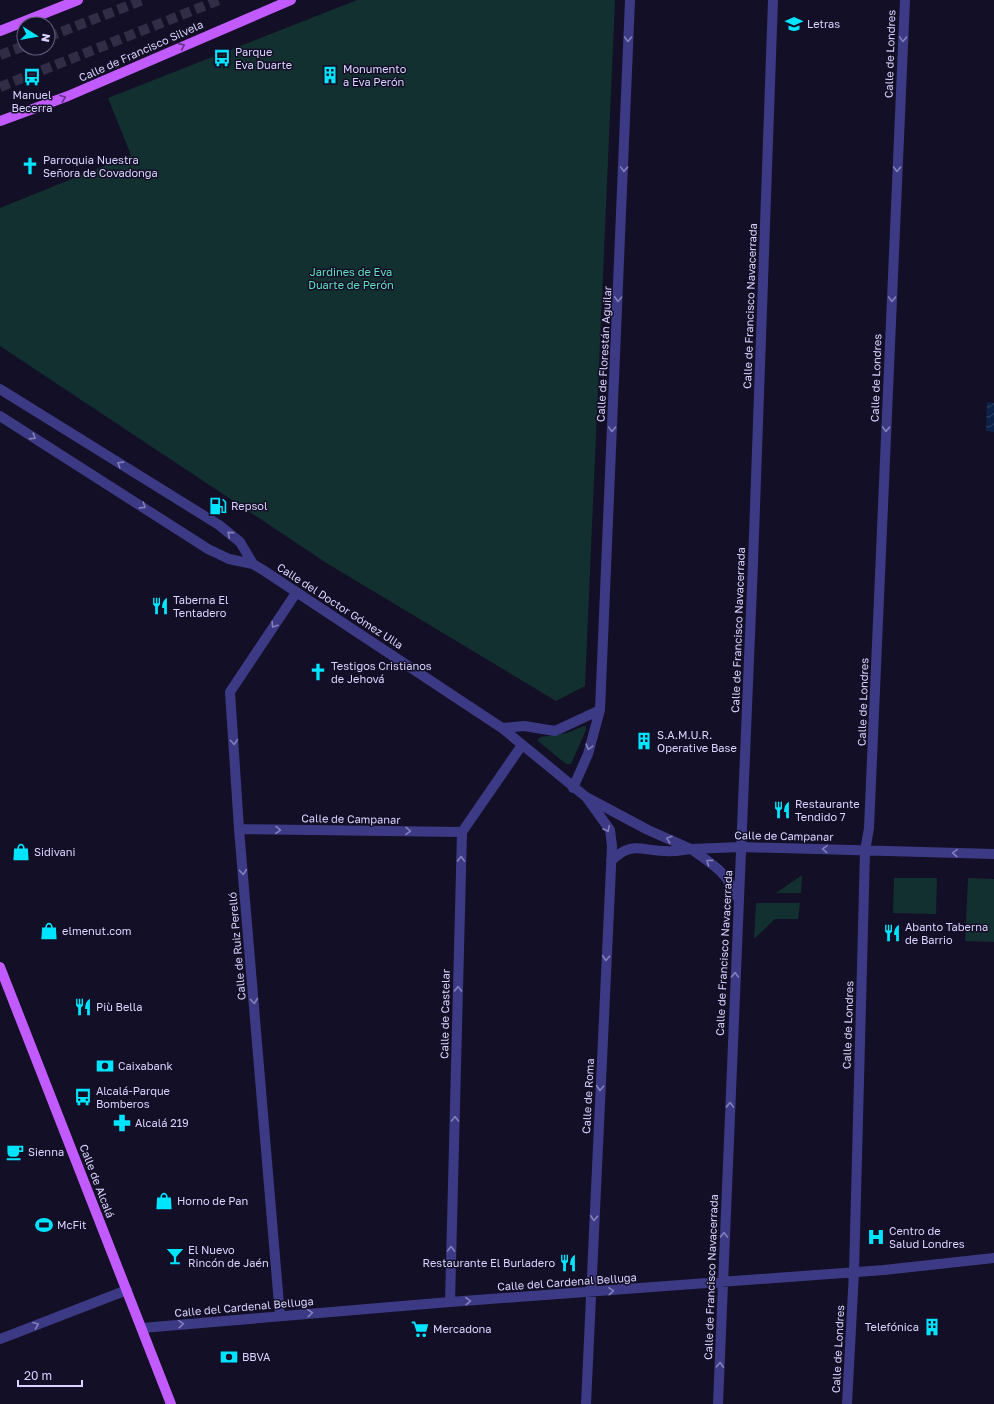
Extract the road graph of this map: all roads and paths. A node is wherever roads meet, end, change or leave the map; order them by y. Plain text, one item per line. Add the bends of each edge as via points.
1 (78, 0) edge
2 (291, 0) edge
3 (630, 0) edge
4 (773, 0) edge
5 (904, 0) edge
6 (0, 31) edge
7 (0, 121) edge
8 (0, 388) edge
9 (0, 416) edge
10 (253, 564) junction
11 (296, 592) junction
12 (600, 710) junction
13 (502, 728) junction
14 (522, 745) junction
15 (573, 788) junction
16 (586, 797) junction
17 (239, 829) junction
18 (462, 832) junction
19 (741, 847) junction
20 (690, 848) junction
21 (865, 851) junction
22 (994, 854) edge
23 (611, 861) junction
24 (738, 901) junction
25 (0, 967) edge
26 (994, 1258) edge
27 (854, 1272) junction
28 (723, 1283) junction
29 (127, 1290) junction
30 (590, 1292) junction
31 (450, 1302) junction
32 (280, 1316) junction
33 (142, 1328) junction
34 (0, 1339) edge
35 (171, 1404) edge
36 (586, 1404) edge
37 (718, 1404) edge
38 (847, 1404) edge

1 - 6 main road
7 -> 2 main road, Calle de Francisco Silvela via 68,96
3 -> 12 street, Calle de Florestán Aguilar
4 - 19 street, Calle de Francisco Navacerrada
5 -> 21 street, Calle de Londres via 870,820
10 -> 8 street, Calle del Doctor Gómez Ulla via 240,542 219,525
9 -> 10 street, Calle del Doctor Gómez Ulla via 208,549 229,559
10 - 11 street, Calle del Doctor Gómez Ulla
11 - 13 street, Calle del Doctor Gómez Ulla
11 -> 17 street, Calle de Ruiz Perelló via 230,692
12 - 13 street via 555,731 524,726
12 -> 15 street, Calle de Florestán Aguilar via 588,754
13 - 14 street, Calle del Doctor Gómez Ulla
14 - 15 street, Calle del Doctor Gómez Ulla
14 - 18 street
15 - 16 street, Calle del Doctor Gómez Ulla
20 -> 16 street, Calle de Campanar via 648,830
16 -> 23 street, Calle de Roma via 610,830
17 -> 18 street, Calle de Campanar
17 -> 32 street, Calle de Ruiz Perelló
31 -> 18 street, Calle de Castelar
19 - 20 street, Calle de Campanar
21 -> 19 street, Calle de Campanar
19 - 24 street, Calle de Francisco Navacerrada
20 - 23 street via 666,852 633,848 620,852
24 -> 20 street via 731,883 718,868
22 -> 21 street, Calle de Campanar
21 - 27 street, Calle de Londres
23 -> 30 street, Calle de Roma
28 -> 24 street, Calle de Francisco Navacerrada
25 - 29 main road, Calle de Alcalá
26 - 27 street, Calle del Cardenal Belluga
27 - 28 street, Calle del Cardenal Belluga
27 - 38 street, Calle de Londres
30 -> 28 street, Calle del Cardenal Belluga
37 -> 28 street, Calle de Francisco Navacerrada
29 - 33 main road, Calle de Alcalá
34 -> 29 street
31 -> 30 street, Calle del Cardenal Belluga
30 - 36 street, Calle de Roma
32 -> 31 street, Calle del Cardenal Belluga
33 -> 32 street, Calle del Cardenal Belluga
33 - 35 main road, Calle de Alcalá

